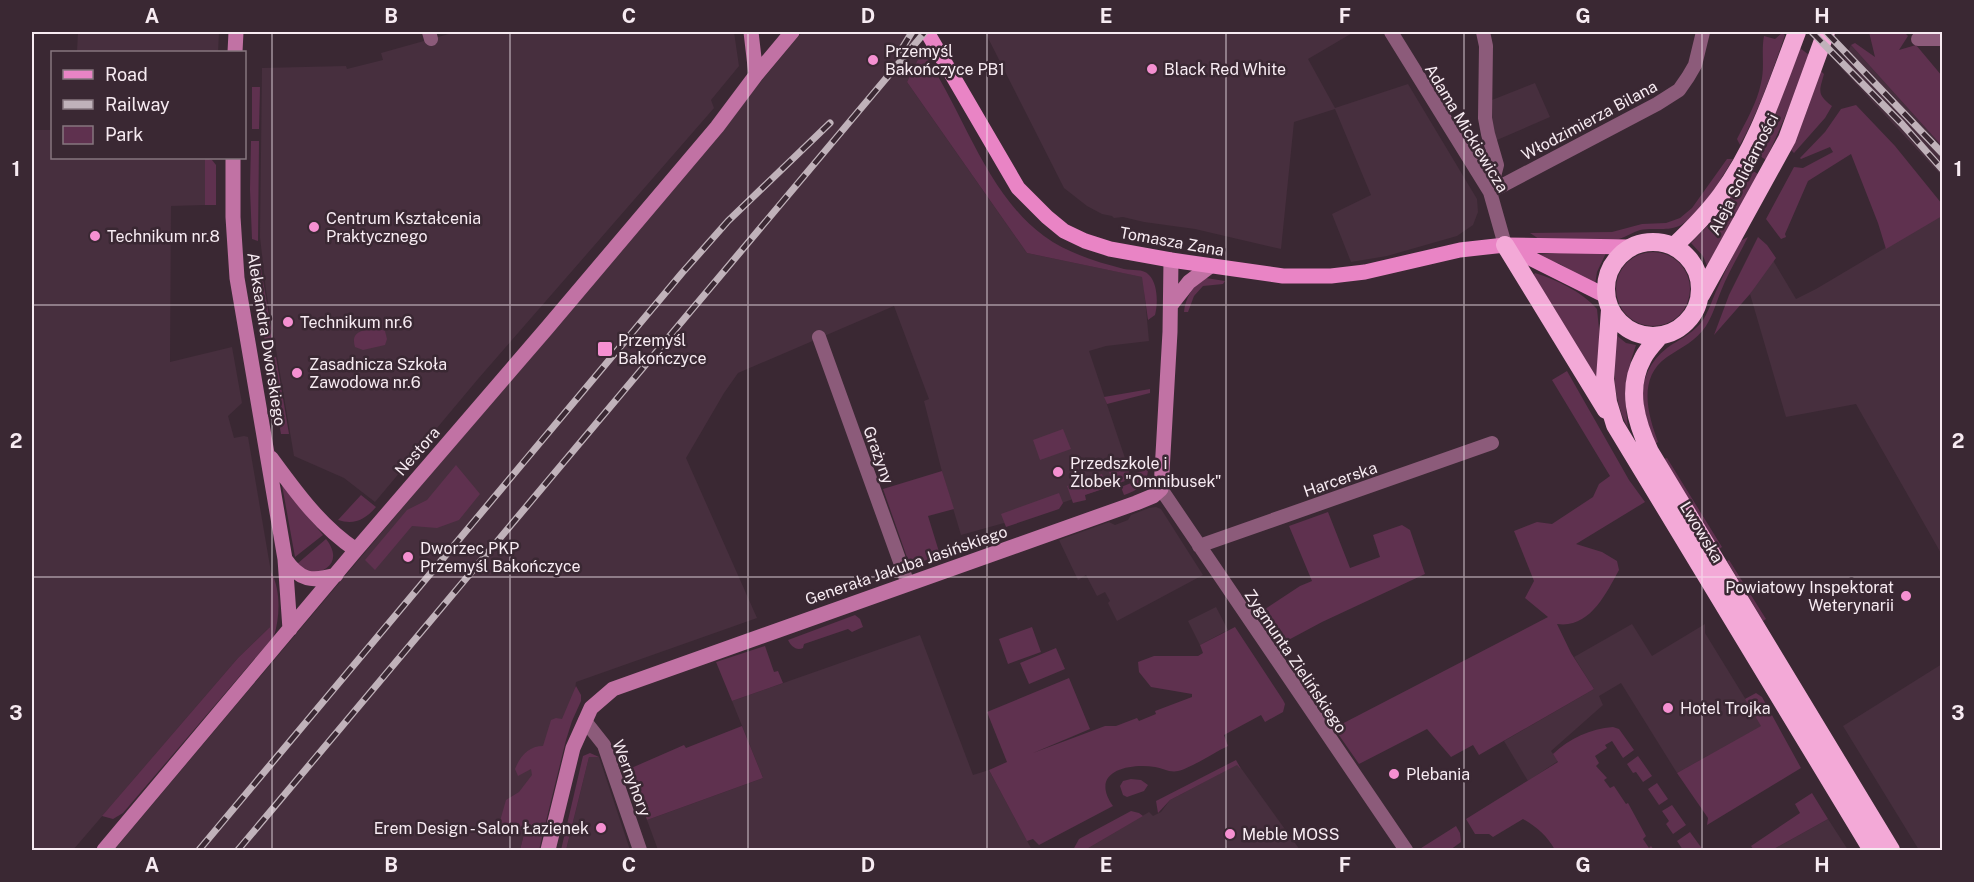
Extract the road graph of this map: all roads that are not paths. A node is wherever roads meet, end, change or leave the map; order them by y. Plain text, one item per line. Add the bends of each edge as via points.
1 (236, 32) edge
2 (751, 32) edge
3 (792, 32) edge
4 (1391, 32) edge
5 (1483, 32) edge
6 (1703, 32) edge
7 (1797, 32) edge
8 (1826, 32) edge
9 (930, 37) edge
10 (1918, 39) dead end
11 (1942, 39) edge
12 (236, 51) edge
13 (756, 75) junction
14 (233, 159) edge
15 (1490, 192) junction
16 (1505, 245) junction
17 (1674, 246) junction
18 (1630, 247) junction
19 (1171, 260) junction
20 (1209, 267) junction
21 (1700, 297) junction
22 (1608, 303) junction
23 (1171, 304) junction
24 (1660, 336) junction
25 (819, 337) dead end
26 (1615, 425) junction
27 (1492, 443) dead end
28 (267, 453) junction
29 (1161, 489) junction
30 (1199, 546) junction
31 (356, 550) junction
32 (285, 559) junction
33 (336, 575) junction
34 (908, 584) junction
35 (290, 629) junction
36 (585, 721) junction
37 (104, 850) edge
38 (548, 850) edge
39 (640, 850) edge
40 (1406, 850) edge
41 (1872, 850) edge
42 (1891, 850) edge

1 - 12 street
2 - 13 street
3 - 13 street, Nestora
4 - 15 street, Adama Mickiewicza
5 - 15 street via 1485,118 1497,165
6 - 15 street, Włodzimierza Bilana via 1695,64 1679,90
7 - 17 highway, Aleja Solidarności via 1745,157 1722,194
8 - 21 highway, Aleja Solidarności via 1787,140
9 - 19 main road, Tomasza Zana via 1012,179 1034,207 1084,241
10 - 11 street
13 - 31 street, Nestora via 717,127
14 - 28 street, Aleksandra Dworskiego via 237,278
15 - 16 street, Adama Mickiewicza
16 - 18 main road, Tomasza Zana
16 - 20 main road, Tomasza Zana via 1331,276 1284,276
16 - 22 main road
16 - 26 highway
17 - 18 highway via 1652,241
17 - 21 highway via 1695,267
18 - 22 highway via 1612,264 1606,280
19 - 20 main road, Tomasza Zana
19 - 23 street
20 - 23 street via 1189,282
21 - 24 highway via 1686,322
22 - 24 highway via 1619,322 1631,331
22 - 26 highway, Lwowska via 1605,379
23 - 29 street
24 - 42 highway, Lwowska via 1643,357 1636,375 1633,392 1639,429
25 - 34 street, Grażyny
26 - 41 highway, Lwowska
27 - 30 street, Harcerska
28 - 31 street, Aleksandra Dworskiego via 329,530
28 - 32 street, Aleksandra Dworskiego
29 - 30 street, Zygmunta Zielińskiego
29 - 34 street, Generała Jakuba Jasińskiego via 1136,503
30 - 40 street, Zygmunta Zielińskiego
31 - 33 street, Nestora
32 - 33 street via 302,577 318,580
32 - 35 street, Aleksandra Dworskiego
33 - 35 street, Nestora
34 - 36 street, Generała Jakuba Jasińskiego via 623,685 605,694
35 - 37 street, Nestora
36 - 38 street, Generała Jakuba Jasińskiego via 573,748
36 - 39 street, Wernyhory via 604,745

